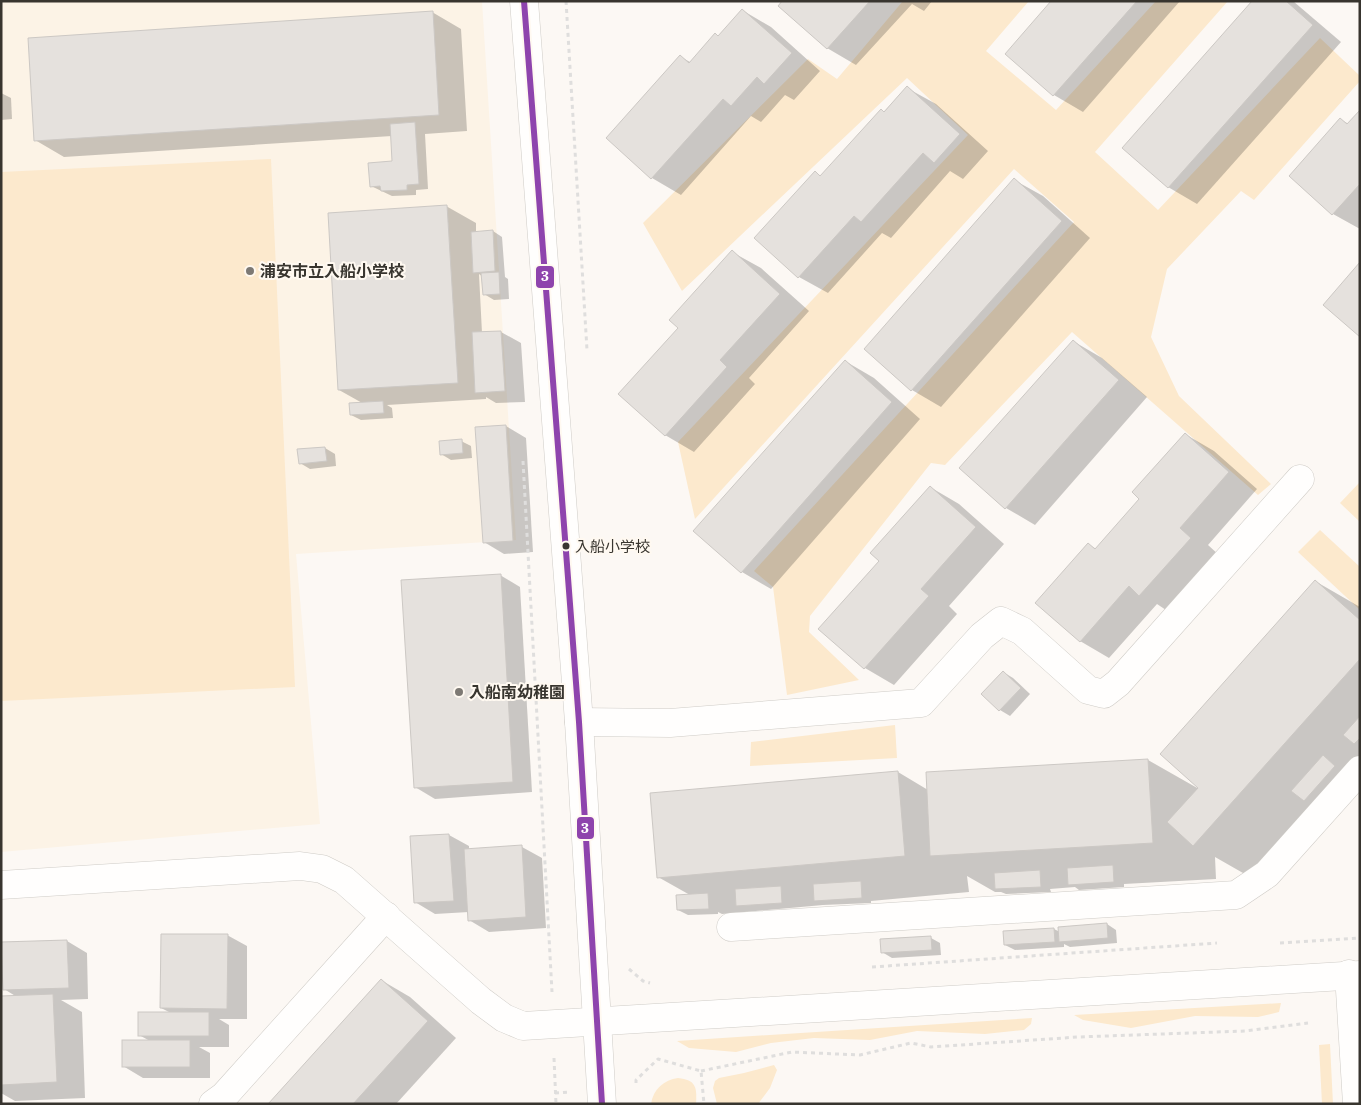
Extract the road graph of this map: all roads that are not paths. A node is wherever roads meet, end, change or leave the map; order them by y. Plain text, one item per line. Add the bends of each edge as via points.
1 (524, 1) edge
2 (1300, 479) dead end
3 (579, 722) junction
4 (1360, 770) edge
5 (1, 885) edge
6 (386, 916) junction
7 (731, 927) dead end
8 (1355, 974) edge
9 (598, 1022) junction
10 (213, 1104) edge
11 (602, 1104) edge
12 (1357, 1104) edge

1 - 3 street
2 - 3 street via 1118,683 1104,694 1088,690 1022,630 1001,621 982,636 921,703 670,723
3 - 9 street
4 - 7 street via 1267,874 1236,895
5 - 6 street via 300,866 322,869 344,880
6 - 9 street via 504,1018 522,1026
6 - 10 street via 224,1096
8 - 9 street
8 - 12 street
9 - 11 street

